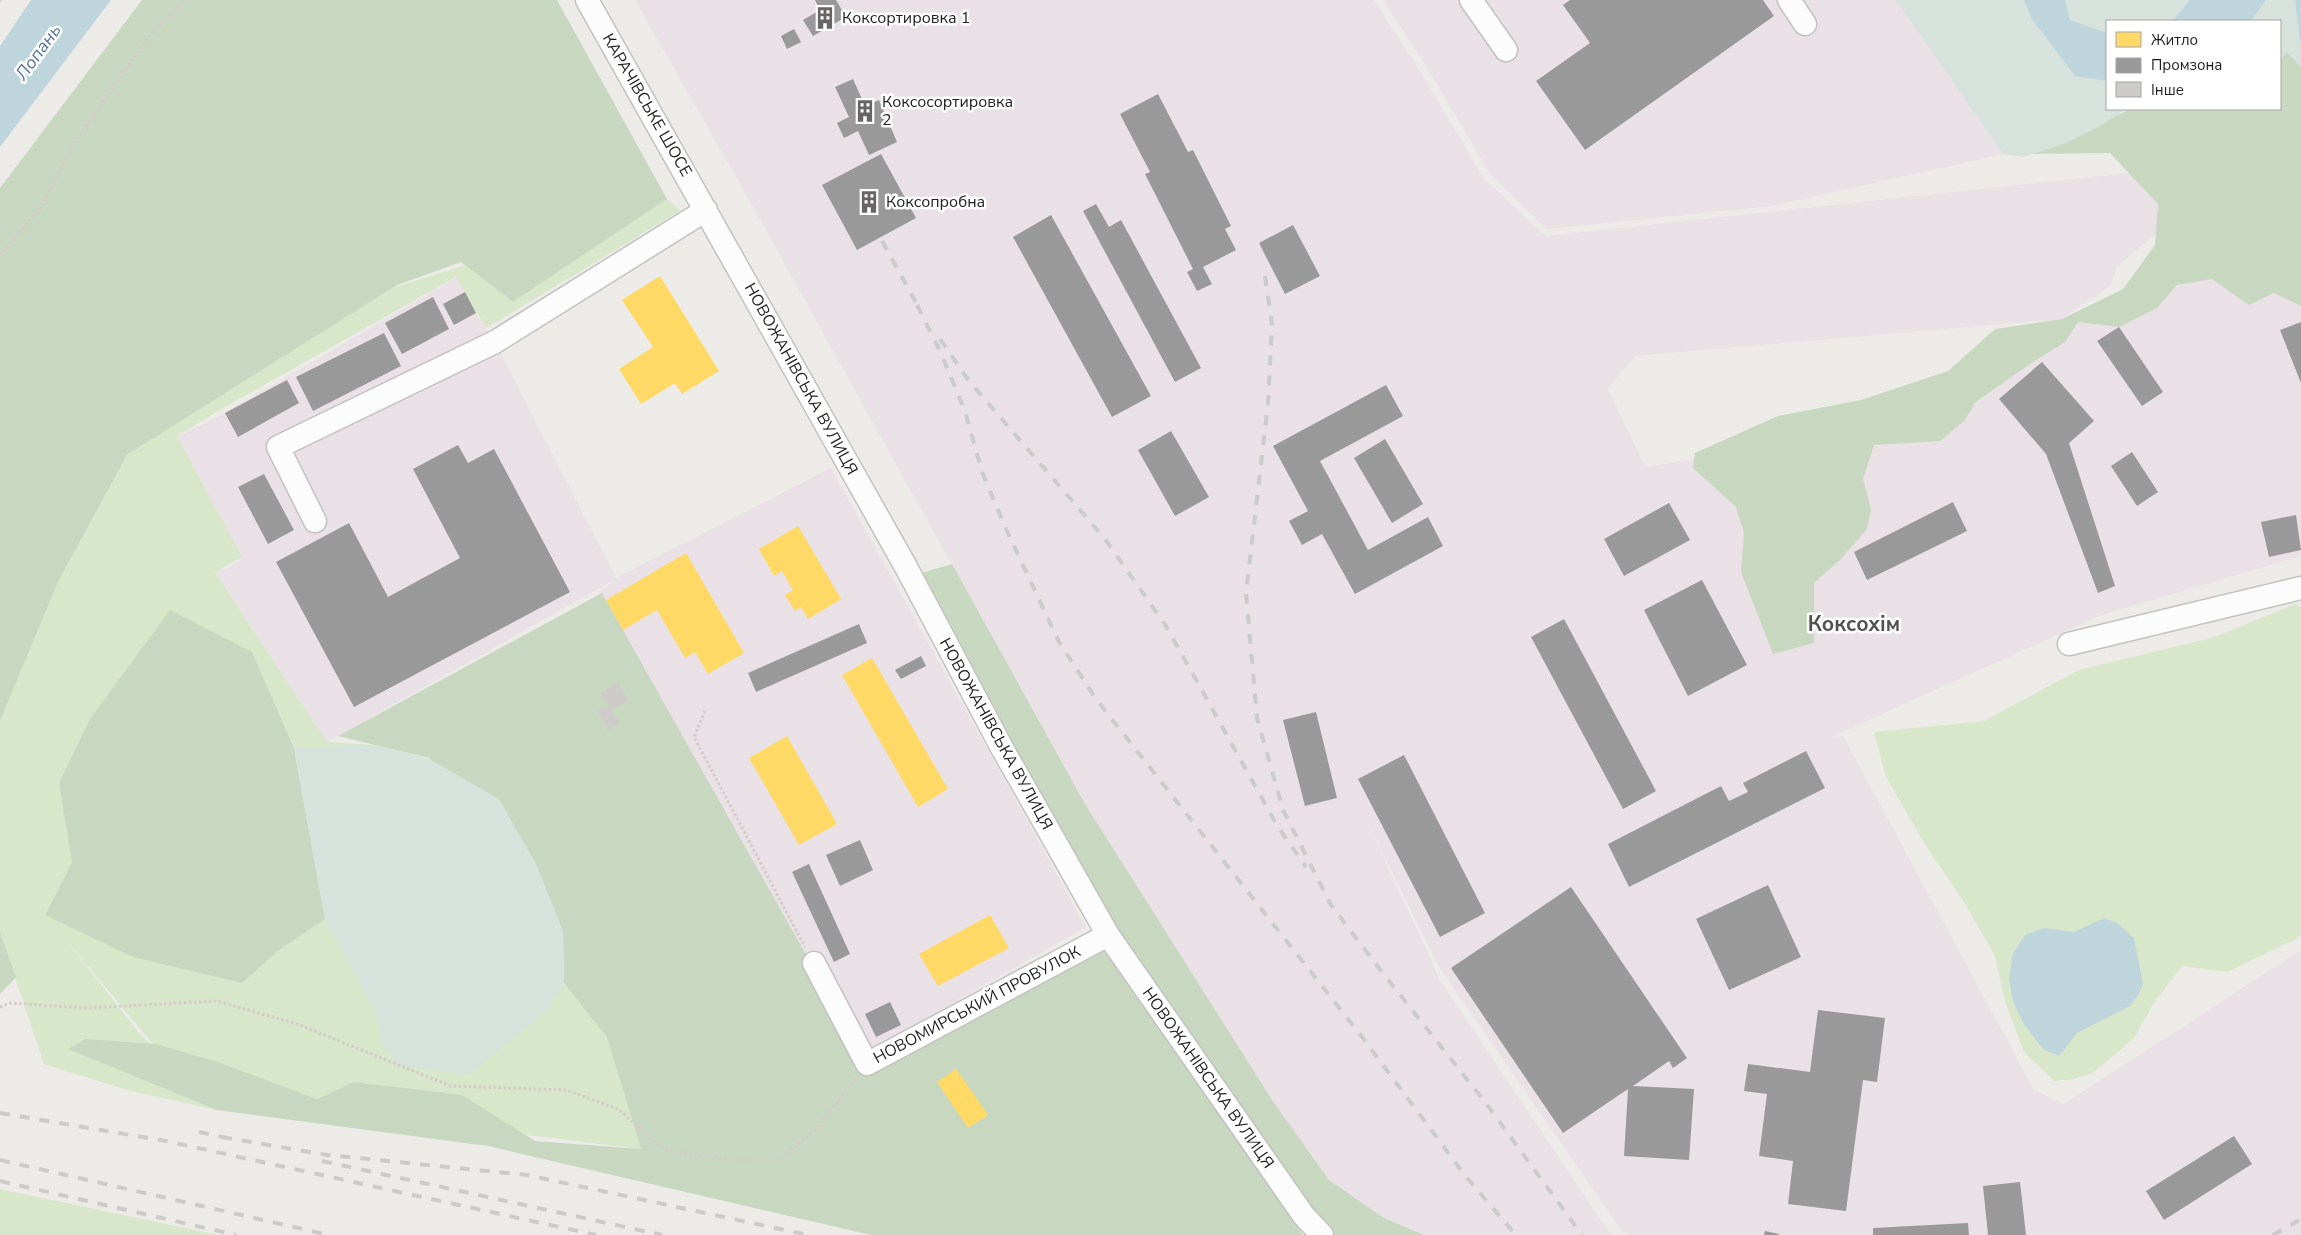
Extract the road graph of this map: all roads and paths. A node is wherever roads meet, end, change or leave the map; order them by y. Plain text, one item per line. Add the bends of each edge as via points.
1 (185, 0) edge
2 (587, 0) edge
3 (1471, 0) edge
4 (1789, 0) edge
5 (1806, 24) dead end
6 (1506, 50) dead end
7 (706, 210) junction
8 (0, 255) edge
9 (315, 521) dead end
10 (2301, 588) edge
11 (2069, 644) dead end
12 (705, 712) dead end
13 (1108, 935) junction
14 (814, 963) joint
15 (0, 1007) edge
16 (867, 1064) junction
17 (1322, 1235) edge

1 - 8 path via 150,35 71,148 42,206
2 - 7 street, КАРАЧІВСЬКЕ ШОСЕ
3 - 6 street
4 - 5 street
7 - 9 street via 495,342 278,447
7 - 13 street, НОВОЖАНІВСЬКА ВУЛИЦЯ
10 - 11 street
12 - 14 path via 694,737
13 - 16 street, НОВОМИРСЬКИЙ ПРОВУЛОК
13 - 17 street, НОВОЖАНІВСЬКА ВУЛИЦЯ via 1304,1216
14 - 16 street, НОВОМИРСЬКИЙ ПРОВУЛОК
15 - 16 path via 10,1003 87,1008 216,1001 297,1024 451,1086 566,1090 618,1109 665,1150 730,1160 779,1160 816,1130

